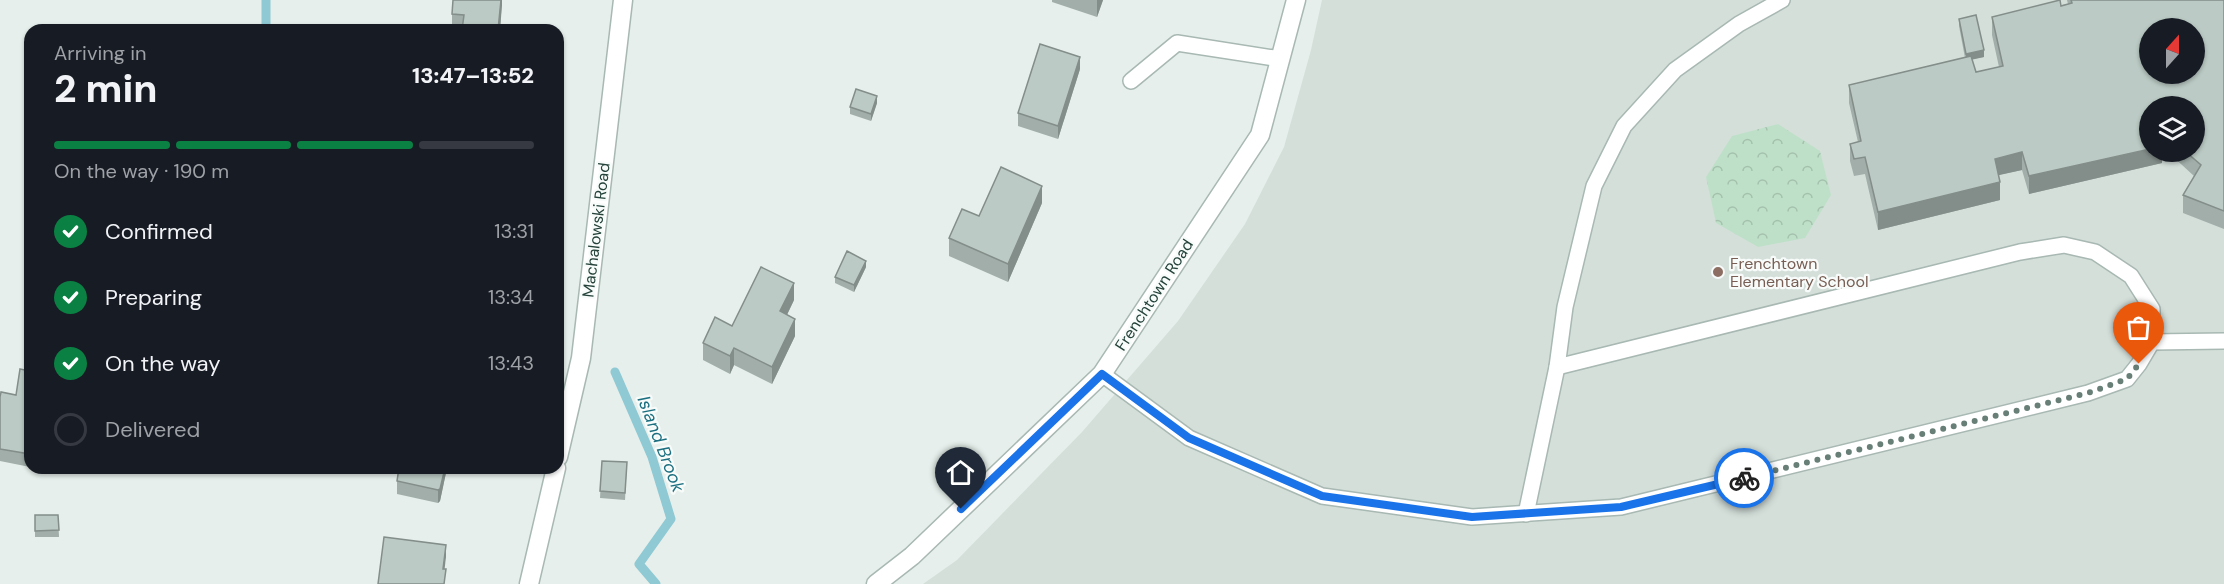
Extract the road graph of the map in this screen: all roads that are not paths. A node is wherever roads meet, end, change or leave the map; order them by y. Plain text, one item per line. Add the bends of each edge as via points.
1 (623, 0) edge
2 (1296, 0) edge
3 (1782, 0) edge
4 (1280, 59) junction
5 (1131, 81) dead end
6 (2224, 341) edge
7 (2152, 342) junction
8 (1557, 368) junction
9 (1102, 374) junction
10 (564, 431) edge
11 (555, 474) edge
12 (1526, 514) junction
13 (529, 584) edge
14 (876, 584) edge

1 - 10 street, Machalowski Road via 581,358
2 - 4 street, Frenchtown Road
3 - 8 lane via 1739,24 1675,70 1624,126 1594,186 1565,307
4 - 5 lane via 1177,43
4 - 9 street, Frenchtown Road via 1260,135
6 - 7 lane
7 - 8 lane via 2151,309 2131,276 2095,252 2064,245 2020,252
7 - 12 lane via 2127,379 2088,393 1621,507
8 - 12 lane
9 - 12 lane via 1189,438 1322,496 1472,517
9 - 14 street, Frenchtown Road via 912,556
11 - 13 street

